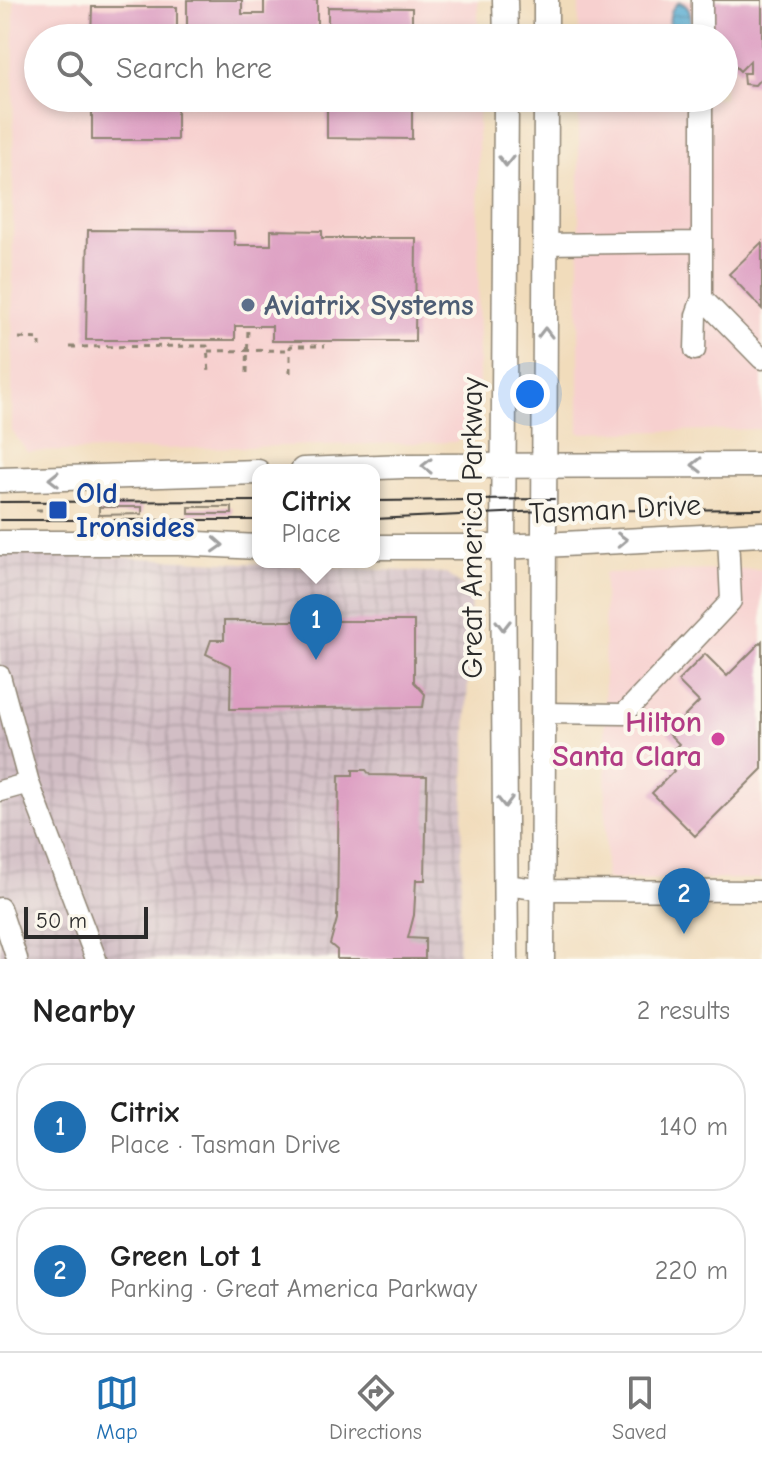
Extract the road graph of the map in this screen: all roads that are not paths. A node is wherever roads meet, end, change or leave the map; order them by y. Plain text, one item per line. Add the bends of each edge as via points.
1 (505, 0) edge
2 (546, 0) edge
3 (702, 0) edge
4 (506, 24) edge
5 (546, 24) edge
6 (702, 24) edge
7 (506, 112) edge
8 (546, 112) edge
9 (702, 112) edge
10 (702, 242) junction
11 (545, 244) junction
12 (706, 302) junction
13 (700, 350) dead end
14 (762, 359) edge
15 (762, 465) edge
16 (380, 467) edge
17 (504, 467) junction
18 (544, 467) junction
19 (252, 472) edge
20 (0, 480) edge
21 (762, 534) edge
22 (728, 536) junction
23 (0, 543) edge
24 (544, 544) junction
25 (252, 547) edge
26 (380, 547) edge
27 (503, 547) junction
28 (0, 676) edge
29 (543, 713) junction
30 (29, 783) junction
31 (0, 791) edge
32 (506, 885) junction
33 (543, 890) junction
34 (762, 891) edge
35 (0, 908) edge
36 (17, 959) edge
37 (96, 959) edge
38 (506, 959) edge
39 (542, 959) edge

1 - 4 main road
2 - 5 main road
3 - 6 street
7 -> 17 main road, Great America Parkway
8 - 11 main road
9 - 10 street
10 - 11 street
10 - 12 street
18 -> 11 main road
12 - 13 street via 696,315
12 - 14 street
15 -> 18 main road, Tasman Drive
17 -> 16 main road, Tasman Drive
17 - 18 main road, Tasman Drive
17 - 27 main road, Great America Parkway
18 - 24 main road
19 -> 20 main road
21 - 22 main road, Tasman Drive
24 -> 22 main road, Tasman Drive
22 - 29 street via 731,601 624,714
23 -> 25 main road
24 - 27 main road, Tasman Drive
24 - 29 main road
26 - 27 main road, Tasman Drive
27 -> 32 main road, Great America Parkway
28 - 30 street
29 - 33 main road
30 - 31 street
30 - 37 street
32 - 33 street
32 - 38 main road, Great America Parkway
33 - 34 street
33 - 39 main road
35 - 36 street

